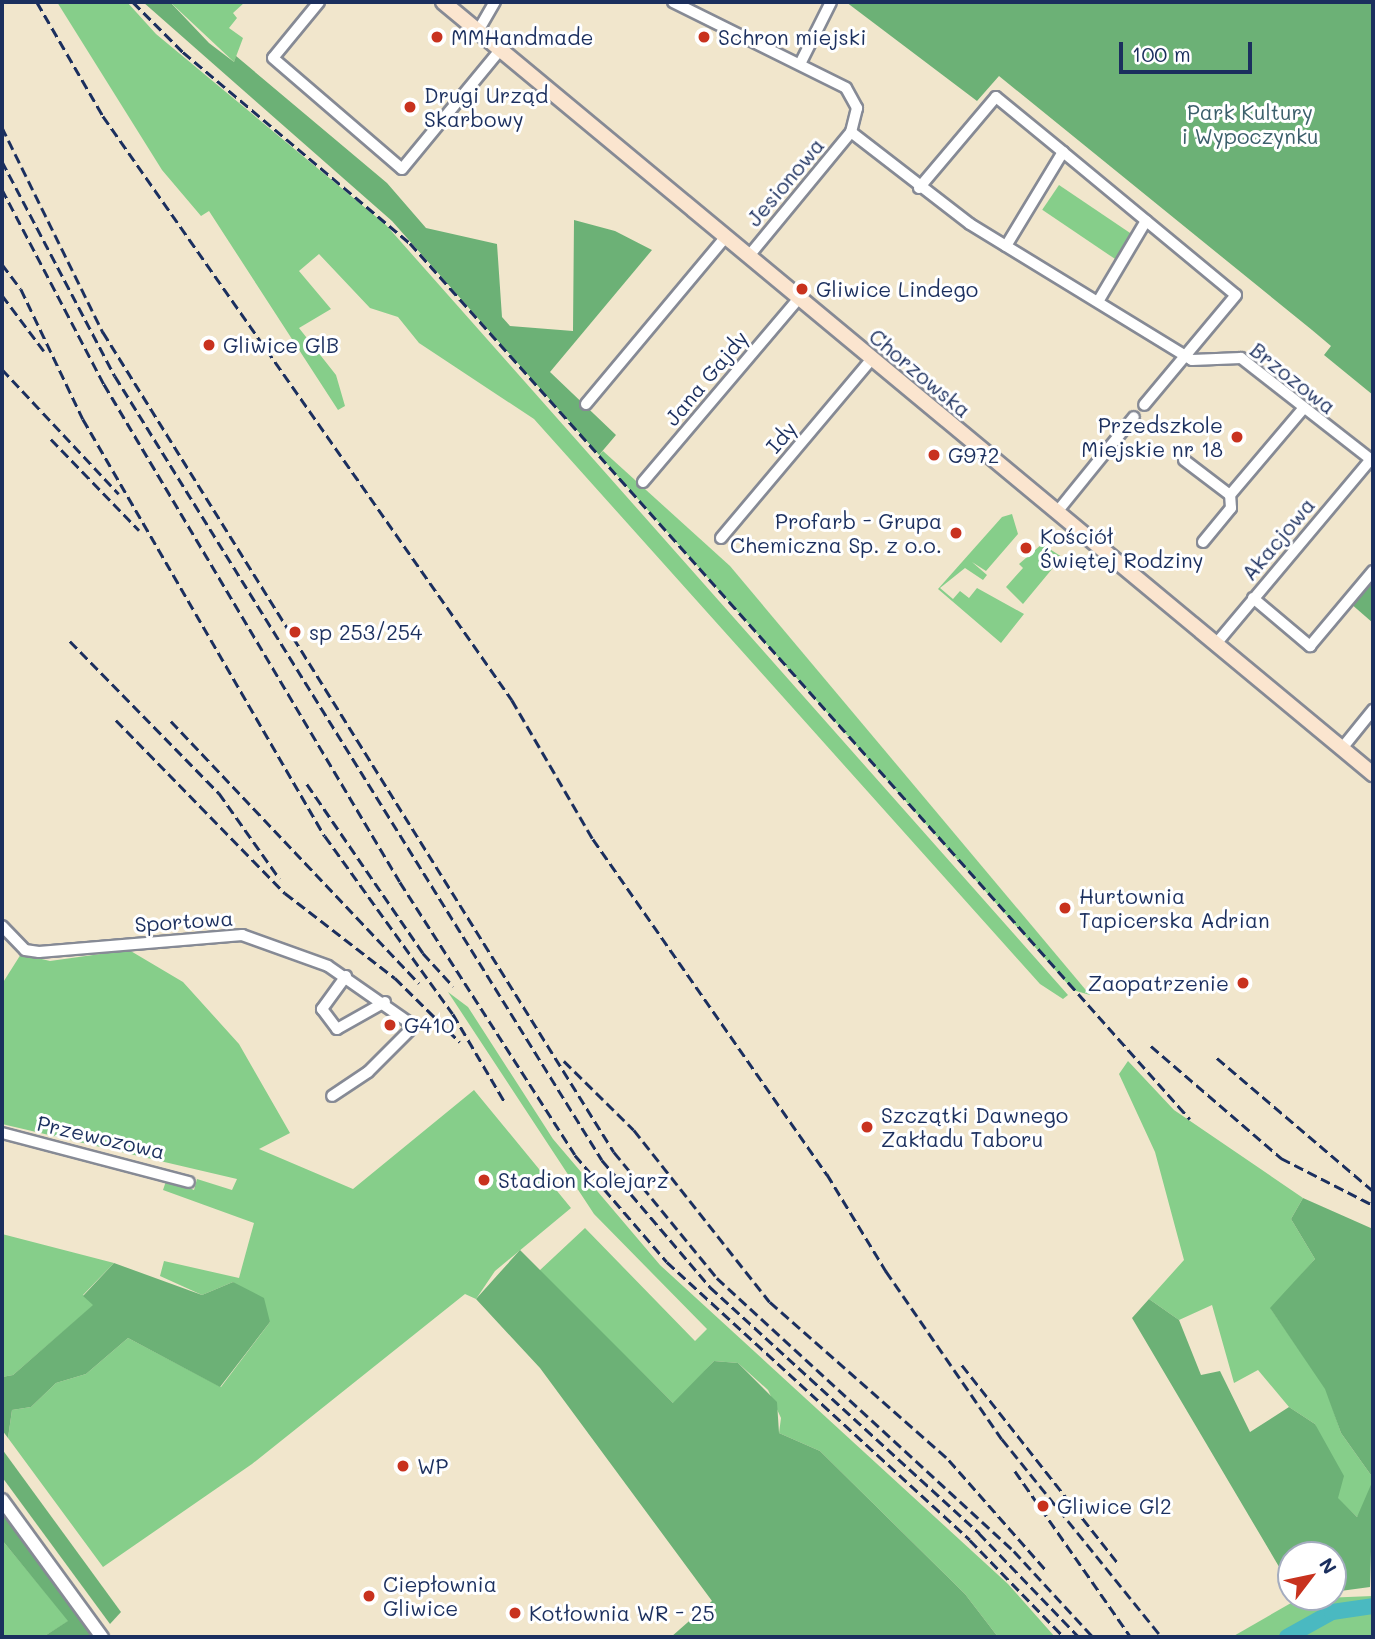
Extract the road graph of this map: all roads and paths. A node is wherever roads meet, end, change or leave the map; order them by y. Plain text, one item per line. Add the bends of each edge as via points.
1 (319, 2) edge
2 (443, 2) edge
3 (495, 2) edge
4 (673, 2) edge
5 (831, 2) edge
6 (478, 31) junction
7 (500, 50) junction
8 (800, 64) junction
9 (851, 132) junction
10 (1063, 152) junction
11 (919, 188) junction
12 (1146, 221) junction
13 (725, 238) junction
14 (1006, 246) junction
15 (748, 257) junction
16 (798, 299) junction
17 (1099, 300) junction
18 (1185, 357) junction
19 (871, 360) junction
20 (586, 404) dead end
21 (1144, 404) dead end
22 (1303, 409) junction
23 (1134, 417) dead end
24 (1184, 460) dead end
25 (1372, 460) edge
26 (643, 482) dead end
27 (1230, 495) junction
28 (1057, 512) junction
29 (721, 538) dead end
30 (1203, 542) dead end
31 (1373, 571) edge
32 (1253, 598) junction
33 (1215, 645) junction
34 (1373, 710) edge
35 (1343, 747) junction
36 (1373, 774) edge
37 (2, 926) edge
38 (346, 976) junction
39 (384, 1002) junction
40 (332, 1096) dead end
41 (2, 1133) edge
42 (189, 1182) dead end
43 (2, 1500) edge
44 (102, 1637) edge

1 - 7 street via 273,58 402,169
2 - 6 main road, Chorzowska
3 - 6 street
4 - 8 street
5 - 8 street
6 - 7 main road, Chorzowska
7 - 13 main road, Chorzowska
8 - 9 street via 852,94 858,116
9 - 11 street
9 - 15 street, Jesionowa
10 - 11 street via 996,97
10 - 12 street
10 - 14 street
11 - 14 street
12 - 17 street
12 - 18 street via 1236,295
13 - 15 main road, Chorzowska
13 - 20 street
14 - 17 street
15 - 16 main road, Chorzowska
16 - 19 main road, Chorzowska
16 - 26 street, Jana Gajdy
17 - 18 street
18 - 21 street
18 - 22 street, Brzozowa via 1241,358
19 - 28 main road, Chorzowska
19 - 29 street, Idy
22 - 25 street, Brzozowa
22 - 27 street
23 - 28 street
24 - 27 street
25 - 32 street, Akacjowa
27 - 30 street via 1231,508
28 - 33 main road, Chorzowska
31 - 32 street via 1310,646
32 - 33 street, Akacjowa
33 - 35 main road, Chorzowska
34 - 35 street
35 - 36 main road, Chorzowska
37 - 38 street, Sportowa via 25,950 39,952 243,935
38 - 39 street, Sportowa
38 - 39 street via 322,1009 337,1029
39 - 40 street, Sportowa via 414,1026 368,1072
41 - 42 street, Przewozowa
43 - 44 street

